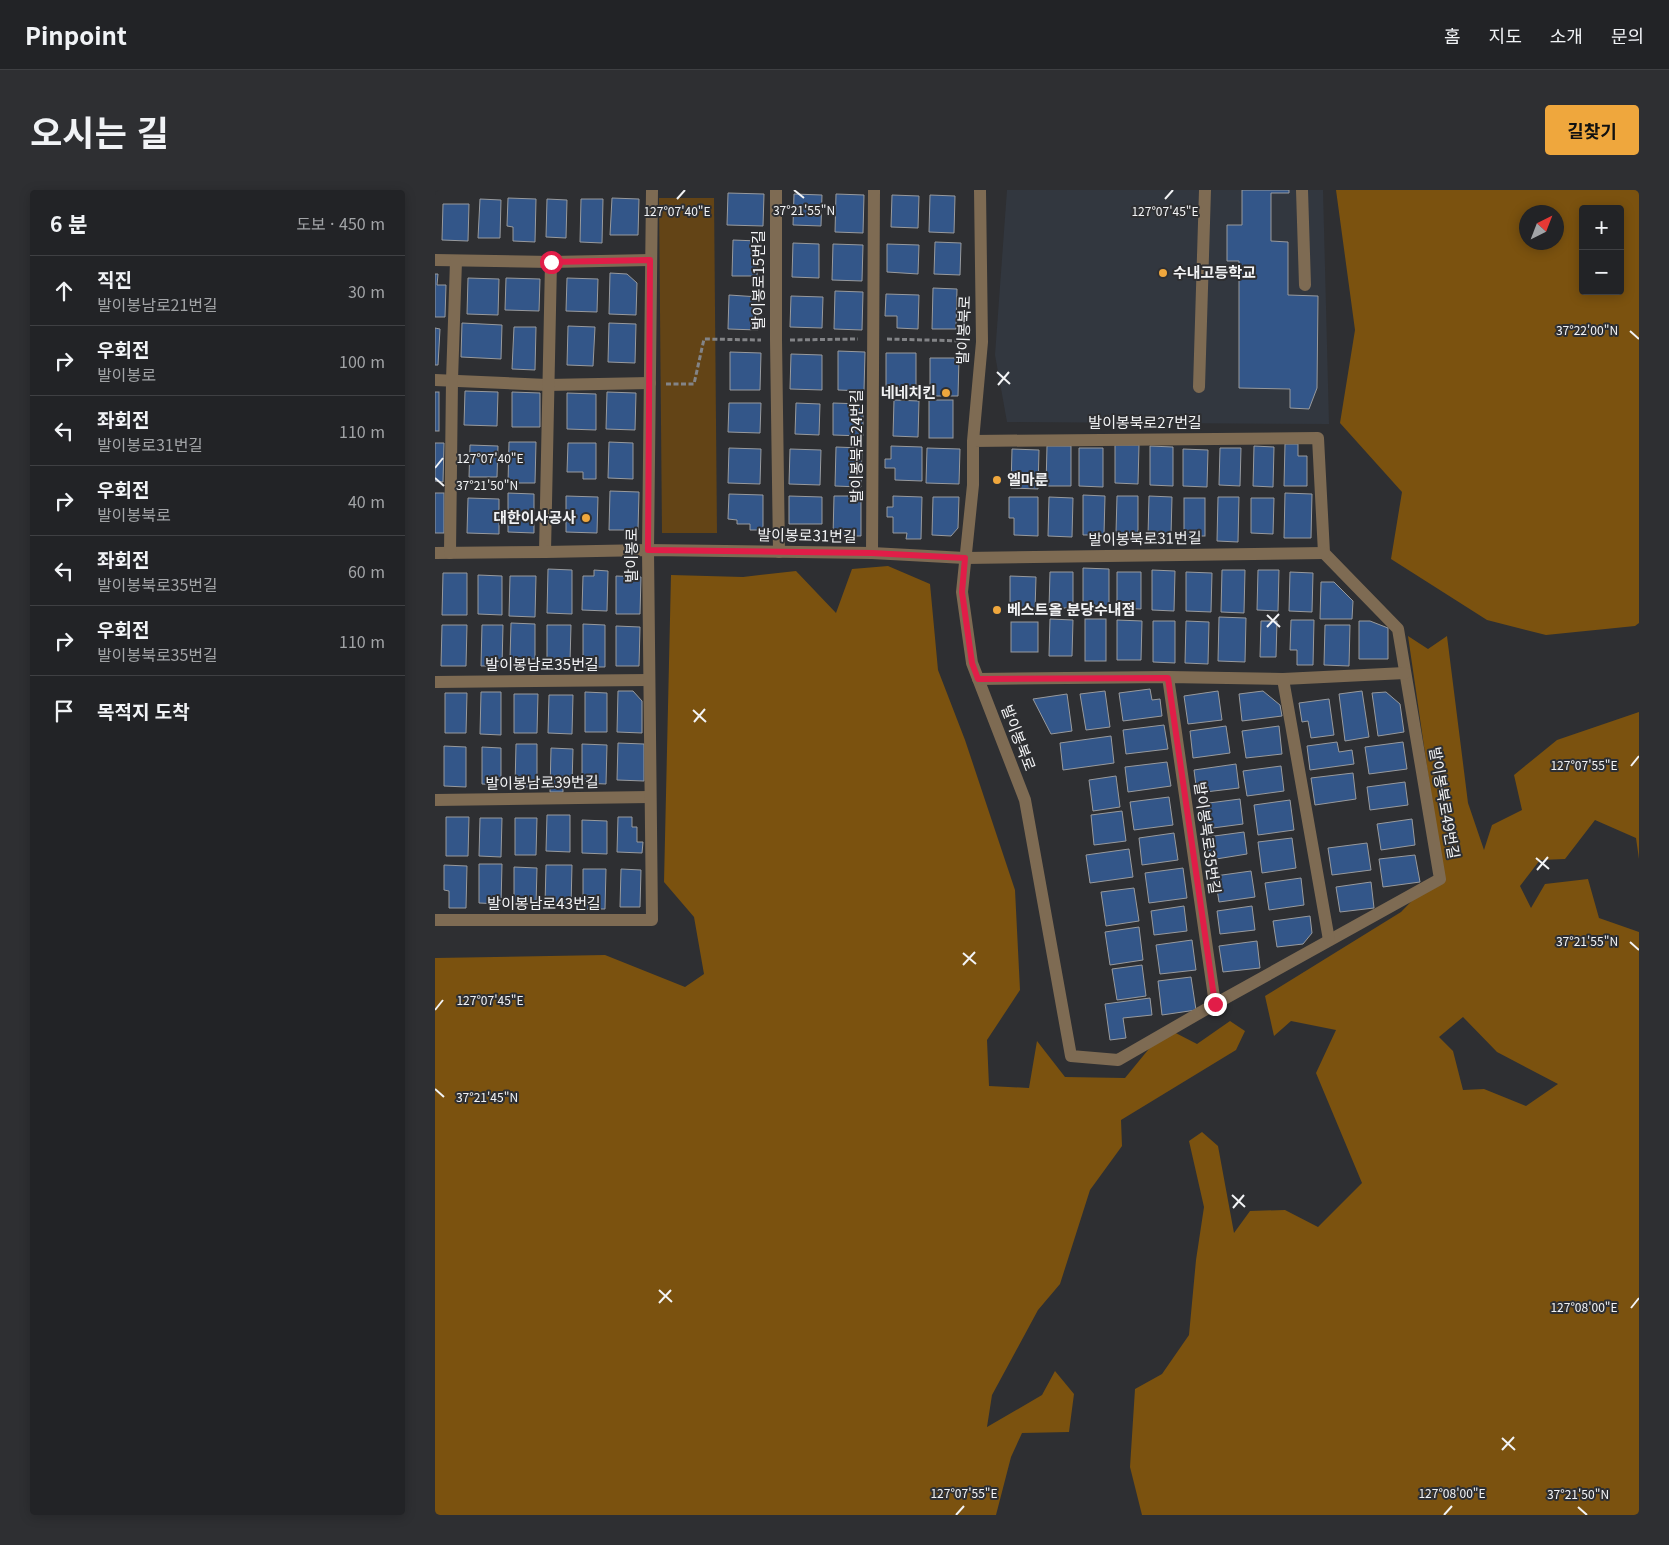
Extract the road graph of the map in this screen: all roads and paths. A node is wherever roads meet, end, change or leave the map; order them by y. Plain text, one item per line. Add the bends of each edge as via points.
1 (652, 190) edge
2 (776, 190) edge
3 (874, 190) edge
4 (980, 190) edge
5 (1205, 190) edge
6 (1302, 190) edge
7 (435, 260) edge
8 (650, 260) junction
9 (456, 261) junction
10 (551, 262) junction
11 (1305, 285) dead end
12 (775, 340) junction
13 (435, 380) edge
14 (452, 380) junction
15 (650, 383) junction
16 (547, 385) junction
17 (1199, 387) dead end
18 (973, 440) junction
19 (648, 550) junction
20 (545, 552) junction
21 (779, 552) junction
22 (435, 553) edge
23 (450, 553) junction
24 (872, 553) junction
25 (1325, 553) junction
26 (965, 558) junction
27 (1405, 673) junction
28 (1168, 678) junction
29 (978, 679) junction
30 (1283, 679) junction
31 (649, 680) junction
32 (435, 682) edge
33 (650, 797) junction
34 (435, 800) edge
35 (435, 920) edge
36 (653, 920) joint
37 (1329, 940) junction
38 (1215, 1004) junction
39 (1071, 1056) joint

1 - 8 street, 발이봉로
2 - 12 street, 발이봉로15번길
3 - 24 street, 발이봉북로24번길
4 - 18 street, 발이봉북로 via 982,342
5 - 17 street
6 - 11 street
7 - 9 street
8 - 10 street
8 - 15 street, 발이봉로
9 - 10 street
9 - 14 street
10 - 16 street
12 - 15 path via 704,339 694,384
12 - 21 street
13 - 14 street
14 - 16 street
14 - 23 street
15 - 16 street
15 - 19 street, 발이봉로
16 - 20 street
18 - 25 street, 발이봉북로27번길 via 1318,438
18 - 26 street, 발이봉북로 via 973,485
19 - 20 street, 발이봉로31번길
19 - 21 street, 발이봉로31번길
19 - 31 street, 발이봉로
20 - 23 street, 발이봉로31번길
21 - 24 street, 발이봉로31번길
22 - 23 street, 발이봉로31번길
24 - 26 street, 발이봉로31번길
25 - 26 street, 발이봉북로31번길
25 - 27 street, 발이봉북로49번길 via 1398,629
26 - 29 street, 발이봉북로 via 962,592 972,663
27 - 30 street
27 - 37 street, 발이봉북로49번길 via 1440,879
28 - 29 street
28 - 30 street
28 - 38 street, 발이봉북로35번길
29 - 39 street, 발이봉북로 via 1025,800
30 - 37 street
31 - 32 street, 발이봉남로35번길
31 - 33 street, 발이봉로
33 - 34 street, 발이봉남로39번길
33 - 36 street, 발이봉로
35 - 36 street, 발이봉남로43번길
37 - 38 street, 발이봉북로49번길
38 - 39 street, 발이봉북로49번길 via 1118,1060

